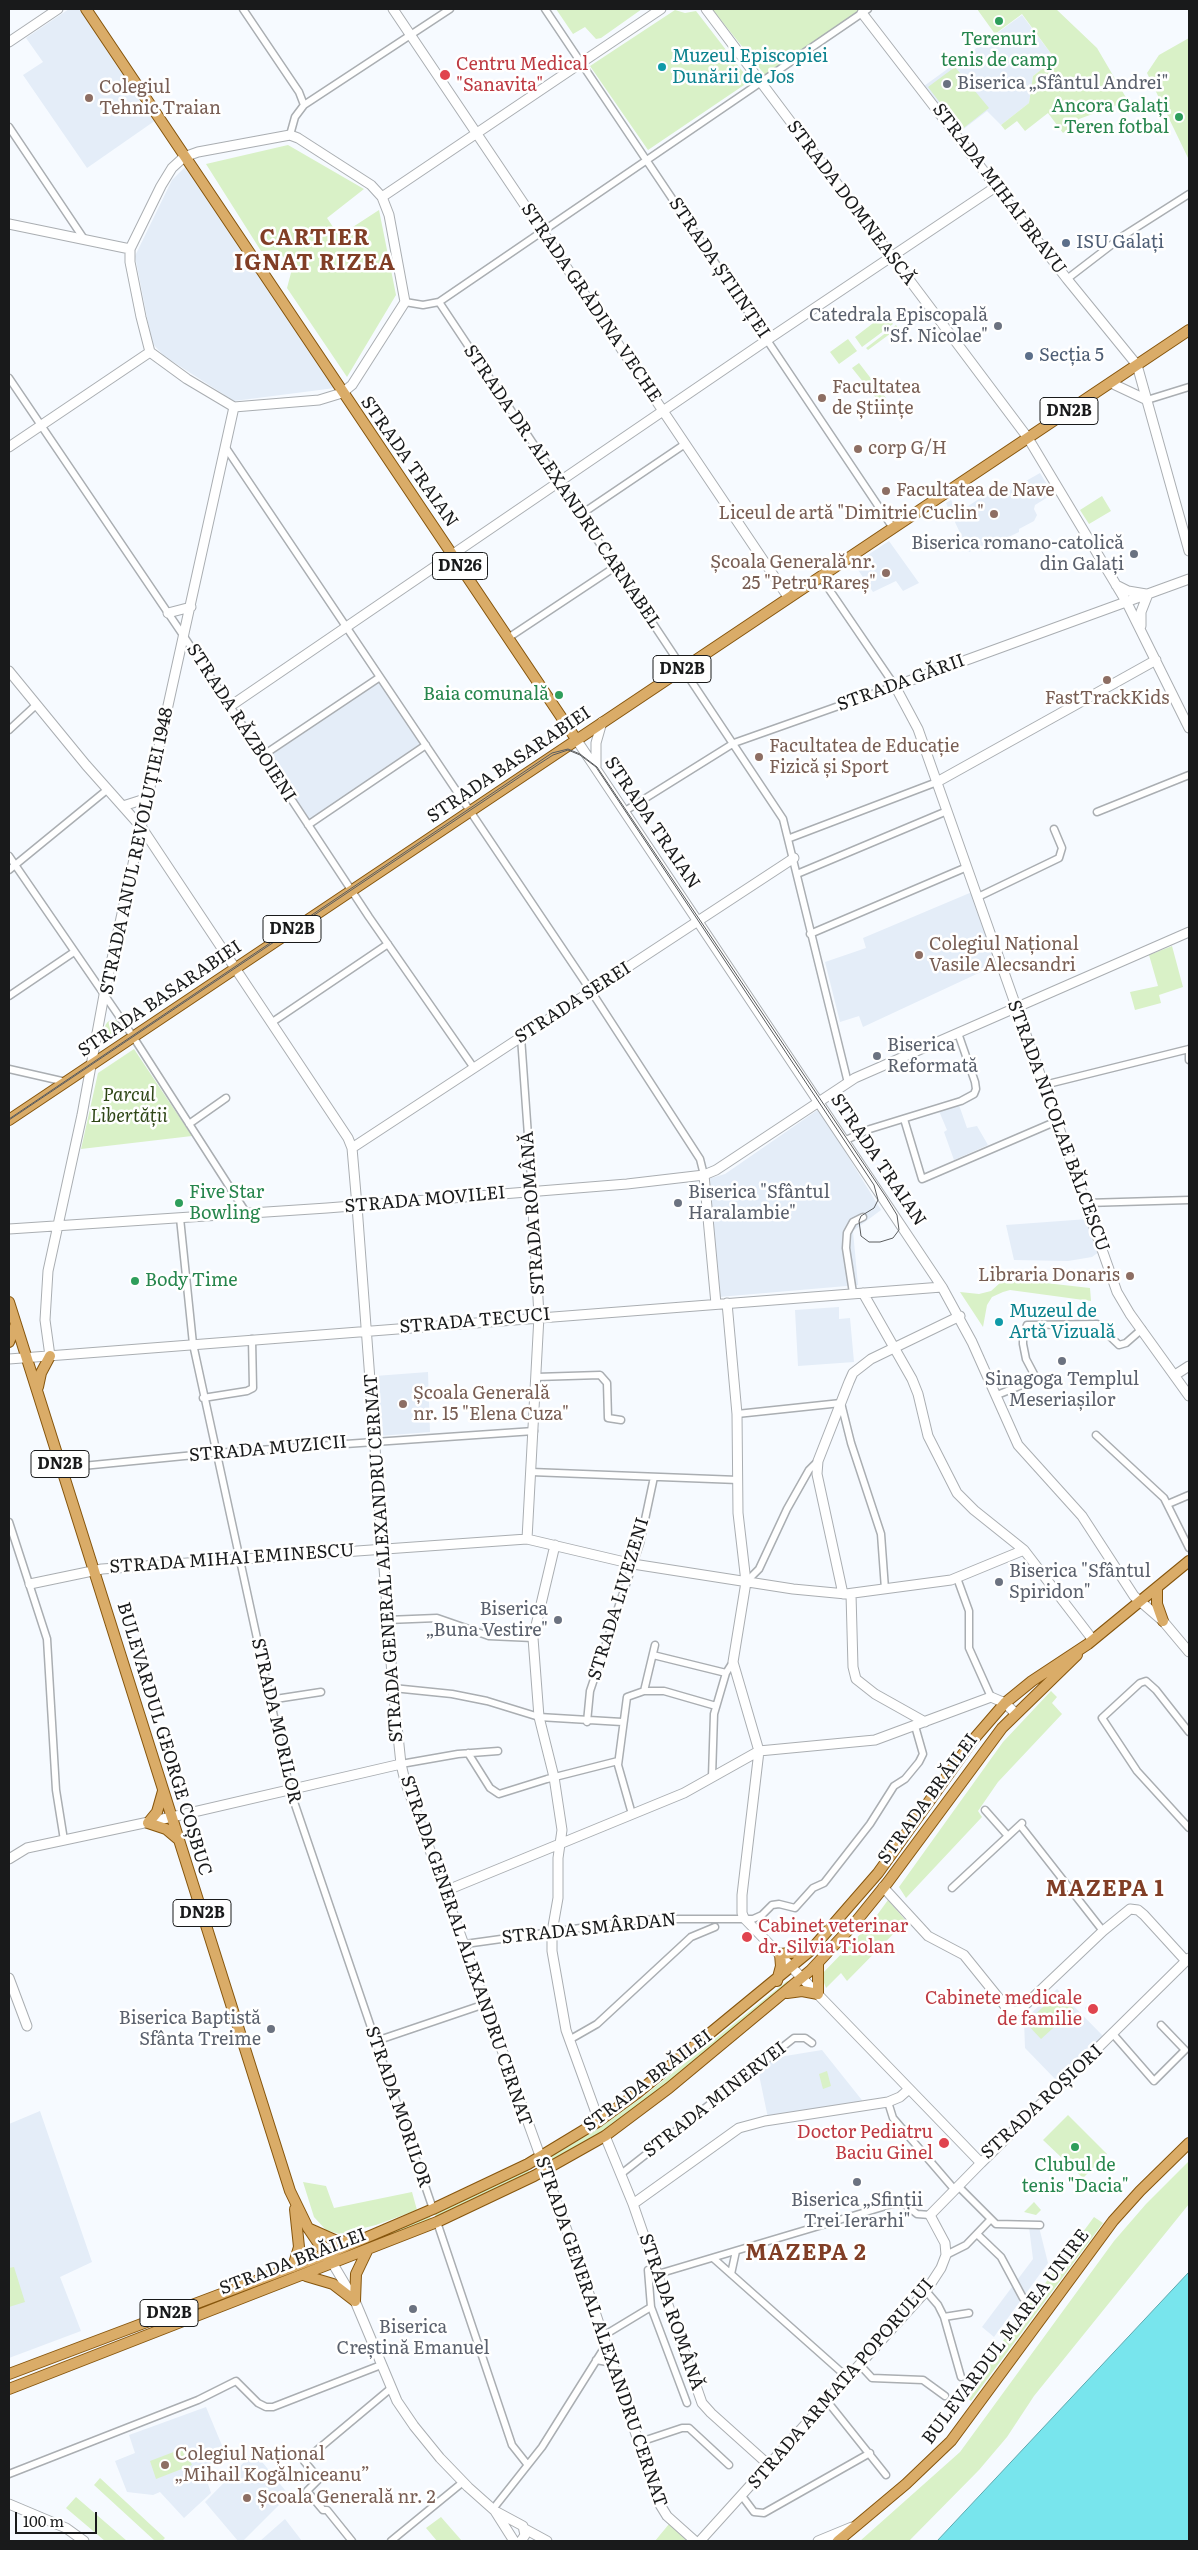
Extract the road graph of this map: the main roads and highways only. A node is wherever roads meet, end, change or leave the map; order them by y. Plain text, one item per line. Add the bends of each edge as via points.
1 (86, 9) edge
2 (1189, 330) edge
3 (576, 739) junction
4 (9, 1120) edge
5 (9, 1302) edge
6 (16, 1324) junction
7 (9, 1342) edge
8 (50, 1356) road end
9 (37, 1391) junction
10 (1189, 1561) edge
11 (1156, 1588) junction
12 (1163, 1621) road end
13 (1090, 1642) junction
14 (163, 1788) junction
15 (179, 1840) junction
16 (810, 1951) junction
17 (818, 1963) junction
18 (777, 1981) junction
19 (786, 1993) junction
20 (1189, 2143) edge
21 (293, 2198) junction
22 (308, 2228) junction
23 (362, 2240) junction
24 (367, 2251) junction
25 (326, 2254) junction
26 (333, 2264) junction
27 (293, 2267) junction
28 (304, 2276) junction
29 (9, 2374) edge
30 (9, 2389) edge
31 (838, 2541) edge

1 - 3 main road, STRADA TRAIAN / DN26
2 - 3 main road, STRADA BASARABIEI / DN2B
3 - 4 main road, STRADA BASARABIEI / DN2B
5 - 6 main road, BULEVARDUL GEORGE COȘBUC / DN2B
6 - 7 main road
6 - 9 main road, BULEVARDUL GEORGE COȘBUC / DN2B
8 - 9 main road via 40,1373
9 - 14 main road, BULEVARDUL GEORGE COȘBUC / DN2B
10 - 11 main road, STRADA BRĂILEI
11 - 12 main road via 1156,1604
11 - 13 main road, STRADA BRĂILEI
13 - 16 main road, STRADA BRĂILEI via 1004,1703 973,1740 878,1873
13 - 17 main road, STRADA BRĂILEI via 1016,1713 974,1763 883,1888
14 - 15 main road, BULEVARDUL GEORGE COȘBUC / DN2B
14 - 15 main road via 158,1812 148,1823 166,1829
15 - 21 main road, BULEVARDUL GEORGE COȘBUC / DN2B
16 - 18 main road, STRADA BRĂILEI
16 - 18 main road via 780,1954
17 - 19 main road, STRADA BRĂILEI
17 - 19 main road via 818,1994 802,1990
18 - 23 main road, STRADA BRĂILEI via 599,2121 539,2157
19 - 24 main road, STRADA BRĂILEI via 651,2103 605,2136 544,2171 438,2222
20 - 31 main road, BULEVARDUL MAREA UNIRE via 1113,2220 951,2441
21 - 22 main road, BULEVARDUL GEORGE COȘBUC / DN2B
21 - 27 main road, DN2B via 299,2247
22 - 23 main road via 337,2241
22 - 25 main road, BULEVARDUL GEORGE COȘBUC / DN2B
23 - 25 main road, STRADA BRĂILEI
24 - 26 main road, STRADA BRĂILEI
24 - 28 main road via 356,2274 355,2301 333,2284
25 - 26 main road, BULEVARDUL GEORGE COȘBUC / DN2B
25 - 27 main road, STRADA BRĂILEI / DN2B
26 - 28 main road, STRADA BRĂILEI / DN2B
27 - 29 main road, STRADA BRĂILEI / DN2B
28 - 30 main road, STRADA BRĂILEI / DN2B

